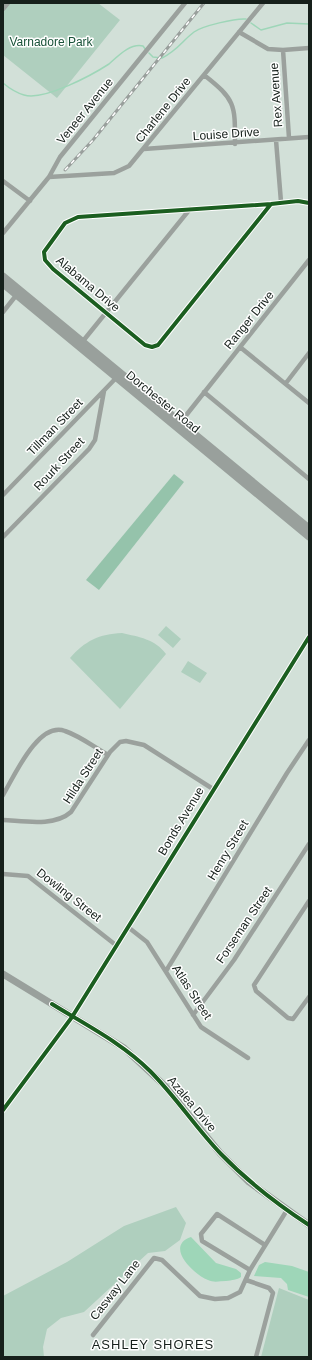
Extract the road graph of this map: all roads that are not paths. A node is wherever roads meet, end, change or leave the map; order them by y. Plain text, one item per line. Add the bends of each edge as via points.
1 (8, 3) edge
2 (185, 3) edge
3 (263, 3) edge
4 (3, 9) edge
5 (239, 32) junction
6 (309, 48) edge
7 (283, 50) junction
8 (204, 75) junction
9 (309, 137) edge
10 (289, 138) junction
11 (276, 140) junction
12 (235, 144) junction
13 (144, 149) junction
14 (49, 177) junction
15 (3, 181) edge
16 (30, 200) junction
17 (281, 202) junction
18 (309, 203) edge
19 (271, 204) junction
20 (190, 209) junction
21 (3, 233) edge
22 (309, 260) edge
23 (3, 276) edge
24 (3, 284) edge
25 (18, 292) junction
26 (3, 312) edge
27 (106, 312) junction
28 (83, 341) junction
29 (240, 347) junction
30 (309, 353) edge
31 (119, 376) junction
32 (286, 383) junction
33 (104, 391) junction
34 (204, 392) junction
35 (309, 403) edge
36 (181, 422) junction
37 (176, 428) junction
38 (309, 479) edge
39 (3, 495) edge
40 (307, 527) edge
41 (3, 537) edge
42 (309, 537) edge
43 (309, 637) edge
44 (309, 740) edge
45 (108, 755) junction
46 (213, 789) junction
47 (3, 795) edge
48 (3, 820) edge
49 (309, 844) edge
50 (3, 874) edge
51 (309, 901) edge
52 (128, 927) junction
53 (117, 946) junction
54 (166, 972) junction
55 (3, 974) edge
56 (309, 997) edge
57 (193, 1015) junction
58 (72, 1017) junction
59 (248, 1058) dead end
60 (3, 1110) edge
61 (286, 1210) junction
62 (309, 1224) edge
63 (265, 1245) junction
64 (250, 1270) junction
65 (246, 1280) junction
66 (93, 1336) dead end
67 (256, 1357) edge

1 - 4 street
2 - 14 street, Veneer Avenue via 60,157
3 - 5 street, Charlene Drive
5 - 7 street via 265,47
5 - 8 street, Charlene Drive
6 - 7 street
7 - 10 street, Rex Avenue
8 - 12 street via 230,98 234,112
8 - 13 street, Charlene Drive
9 - 10 street, Louise Drive
10 - 11 street, Louise Drive
11 - 12 street, Louise Drive
11 - 17 street, Rex Avenue
12 - 13 street, Louise Drive
13 - 14 street, Charlene Drive via 129,166 114,173
14 - 16 street, Veneer Avenue
15 - 16 street
16 - 21 street, Veneer Avenue
17 - 18 street, Alabama Drive
17 - 19 street, Alabama Drive
19 - 20 street, Alabama Drive
19 - 27 street, Alabama Drive via 158,345 145,345
20 - 27 street
20 - 27 street, Alabama Drive via 78,217 65,223 44,252 45,260
22 - 29 street, Ranger Drive
23 - 25 main road, Dorchester Road
24 - 25 main road, Dorchester Road
25 - 26 street
25 - 28 main road, Dorchester Road
25 - 31 main road, Dorchester Road
27 - 28 street
28 - 31 main road, Dorchester Road
29 - 32 street
29 - 34 street, Ranger Drive
30 - 32 street
31 - 33 street, Tillman Street
31 - 36 main road, Dorchester Road
31 - 37 main road, Dorchester Road
32 - 35 street
33 - 39 street, Tillman Street
33 - 41 street, Rourk Street via 95,440 89,449
34 - 36 street, Ranger Drive
34 - 38 street
36 - 37 street, Ranger Drive
36 - 40 main road, Dorchester Road
37 - 40 main road, Dorchester Road
40 - 42 main road, Dorchester Road
43 - 46 street, Bonds Avenue
44 - 54 street, Henry Street
45 - 46 street, Hilda Street via 120,742 135,742 144,745
45 - 47 street via 65,730 51,731 34,744
45 - 48 street, Hilda Street via 66,816 56,821
46 - 52 street, Bonds Avenue
49 - 57 street, Forseman Street via 234,960
50 - 53 street, Dowling Street via 28,876
51 - 56 street via 254,985 256,991 288,1018 293,1019
52 - 53 street, Bonds Avenue
52 - 54 street, Atlas Street via 148,942
53 - 58 street, Bonds Avenue
54 - 57 street, Atlas Street
55 - 58 main road, Azalea Drive
57 - 59 street, Atlas Street via 201,1027
58 - 60 street, Bonds Avenue
58 - 61 main road, Azalea Drive via 124,1048 149,1070 220,1153 249,1182
61 - 62 main road, Azalea Drive
61 - 63 street
63 - 64 street
63 - 64 street via 217,1214 201,1234 202,1241
64 - 65 street
65 - 66 street, Casway Lane via 240,1292 228,1298 200,1296 162,1260 154,1258
65 - 67 street via 269,1288 273,1292

